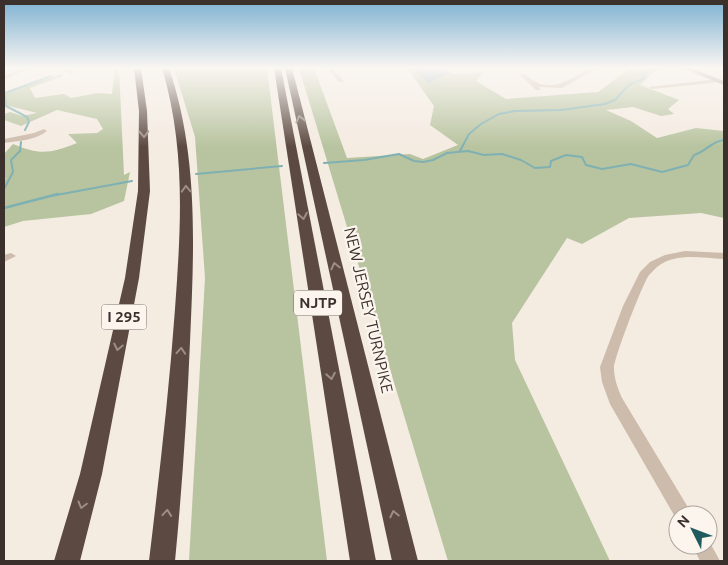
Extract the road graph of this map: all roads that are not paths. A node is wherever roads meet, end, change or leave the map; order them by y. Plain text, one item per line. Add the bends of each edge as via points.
1 (140, 94) edge
2 (172, 94) edge
3 (282, 94) edge
4 (294, 94) edge
5 (44, 131) dead end
6 (4, 141) edge
7 (724, 256) edge
8 (677, 505) edge
9 (67, 561) edge
10 (162, 561) edge
11 (363, 561) edge
12 (405, 561) edge

1 -> 9 highway, I 295 via 144,191 132,278 91,474
10 -> 2 highway via 182,349 188,227 185,158
3 -> 11 highway, NJTP
12 -> 4 highway, NEW JERSEY TURNPIKE / NJTP
5 - 6 street
7 - 8 street via 685,254 654,264 644,274 629,306 607,367 615,400

